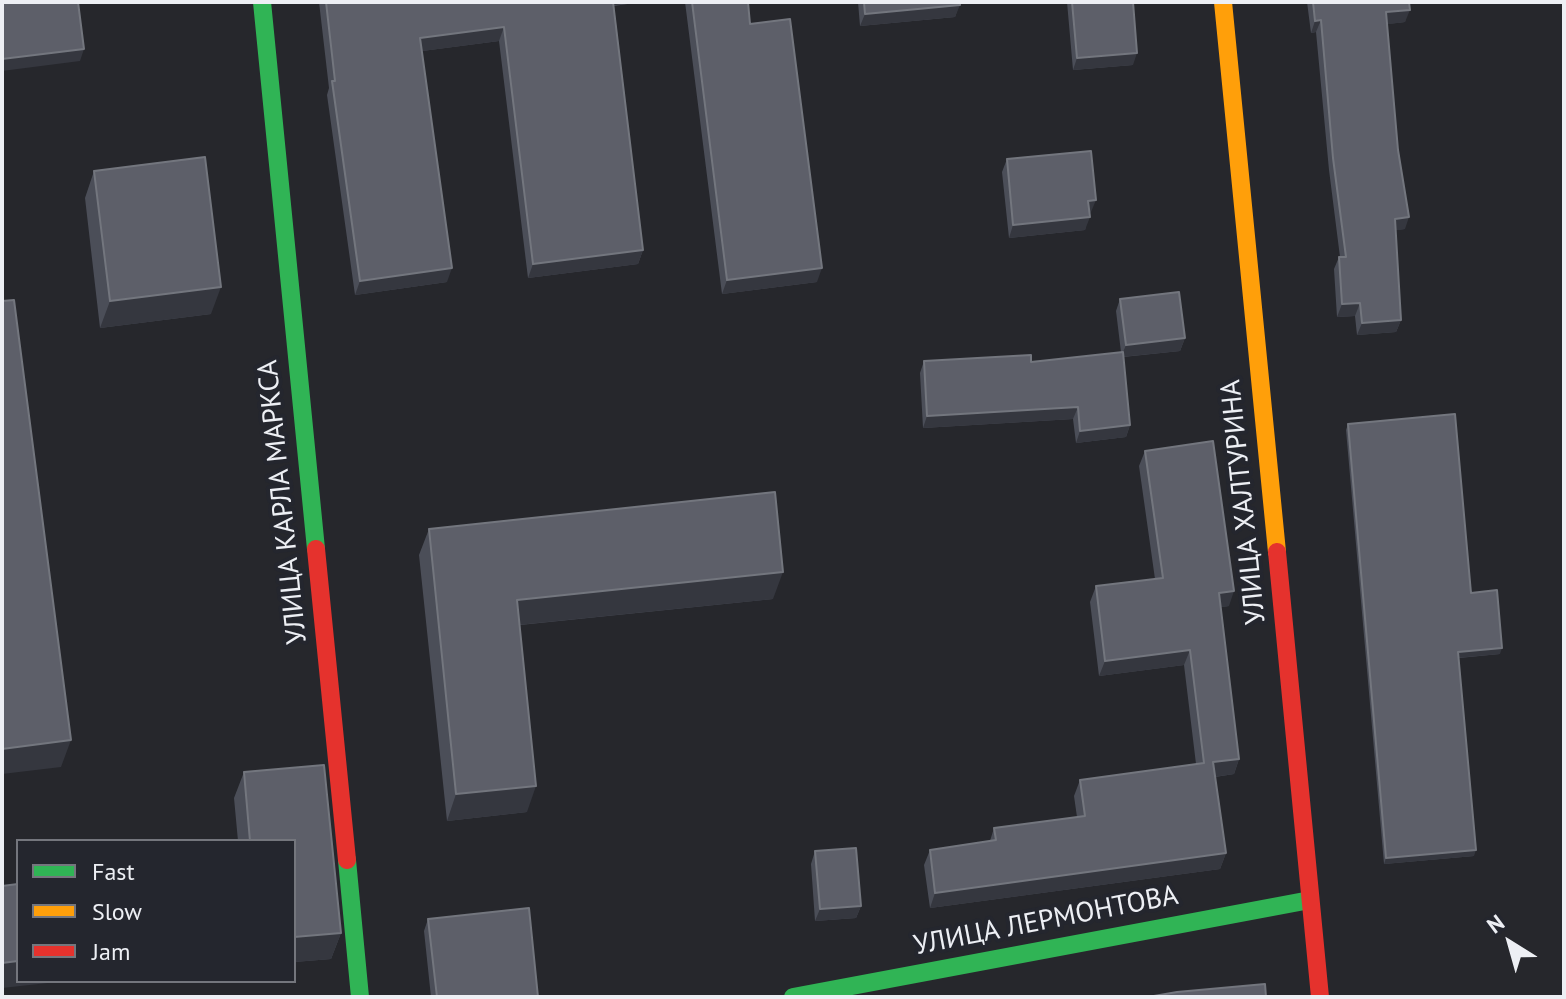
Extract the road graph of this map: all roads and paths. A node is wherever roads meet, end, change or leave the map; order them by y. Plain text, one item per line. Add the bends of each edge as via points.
1 (262, 2) edge
2 (1223, 2) edge
3 (1310, 900) junction
4 (360, 997) edge
5 (793, 997) edge
6 (1320, 997) edge

1 - 4 street, УЛИЦА КАРЛА МАРКСА
2 - 3 street, УЛИЦА ХАЛТУРИНА
3 - 5 street, УЛИЦА ЛЕРМОНТОВА
3 - 6 street, УЛИЦА ХАЛТУРИНА

